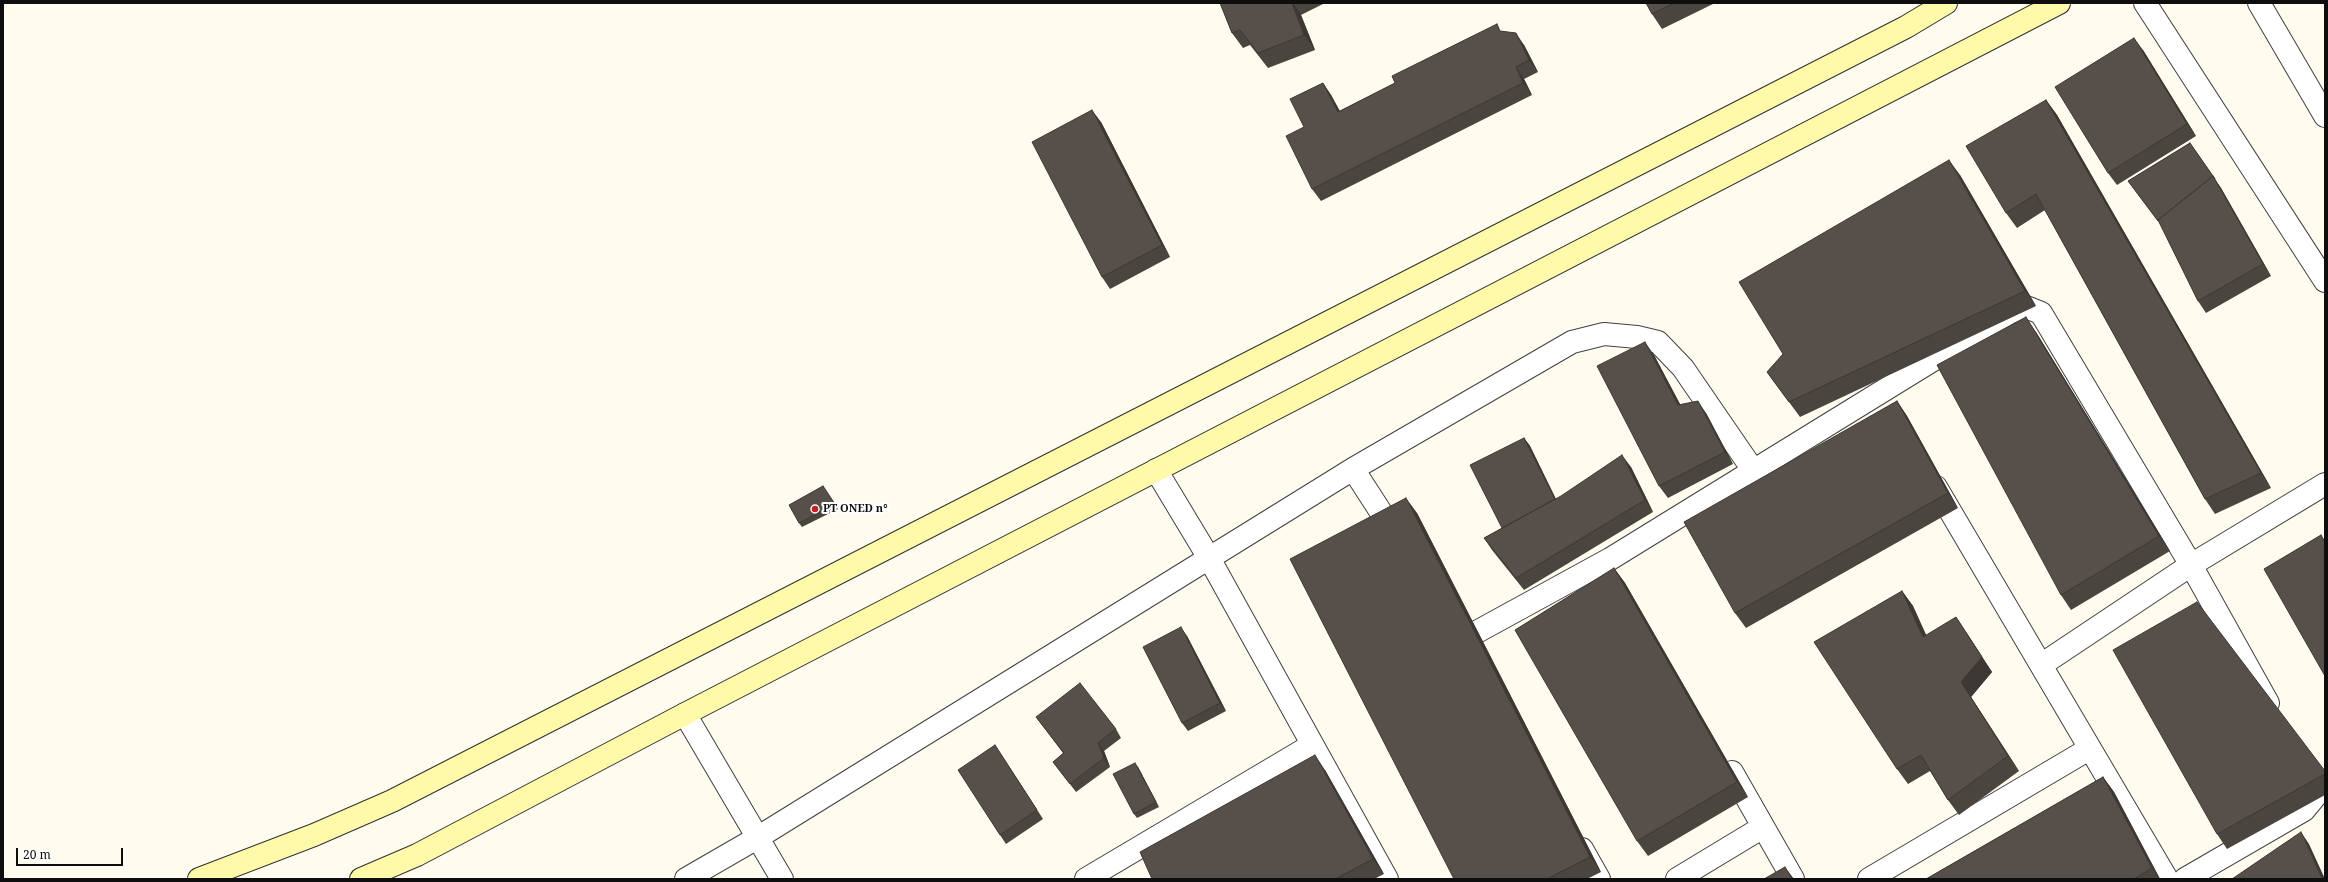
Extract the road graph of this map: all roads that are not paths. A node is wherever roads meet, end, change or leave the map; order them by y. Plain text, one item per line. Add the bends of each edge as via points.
1 (1946, 3) edge
2 (2059, 3) edge
3 (2146, 3) edge
4 (2259, 3) edge
5 (2325, 116) edge
6 (2325, 281) edge
7 (1880, 392) junction
8 (1892, 412) edge
9 (1353, 469) junction
10 (1156, 470) junction
11 (1753, 470) junction
12 (1927, 472) edge
13 (2325, 484) edge
14 (1408, 554) edge
15 (1209, 558) junction
16 (1610, 559) junction
17 (2191, 565) junction
18 (1621, 579) edge
19 (1450, 620) edge
20 (1462, 640) junction
21 (1474, 661) edge
22 (2041, 665) junction
23 (685, 714) junction
24 (2279, 722) edge
25 (1312, 745) junction
26 (2089, 750) junction
27 (1721, 753) edge
28 (2302, 763) edge
29 (1763, 827) junction
30 (1572, 831) edge
31 (757, 838) junction
32 (199, 879) edge
33 (361, 879) edge
34 (686, 879) edge
35 (782, 879) edge
36 (1086, 879) edge
37 (1387, 879) edge
38 (1599, 879) edge
39 (1677, 879) edge
40 (1793, 879) edge
41 (1869, 879) edge
42 (2167, 879) edge
43 (2186, 879) edge

1 - 32 main road via 1892,34 392,801 314,835
2 - 10 main road
3 - 6 street
4 - 5 street
7 - 8 street
7 - 11 street
7 - 17 street via 2011,312 2026,307 2041,313
9 - 11 street via 1572,342 1604,334 1658,342 1683,368
9 - 14 street
9 - 15 street
10 - 15 street
10 - 23 main road
11 - 16 street
12 - 22 street
13 - 17 street
15 - 25 street
15 - 31 street
16 - 18 street
16 - 20 street
17 - 22 street
17 - 24 street
19 - 20 street
20 - 21 street
22 - 26 street
23 - 31 street
23 - 33 main road via 417,855
25 - 36 street
25 - 37 street
26 - 41 street
26 - 42 street
27 - 29 street
28 - 43 street via 2318,793 2304,810
29 - 39 street
29 - 40 street
30 - 38 street
31 - 34 street
31 - 35 street

